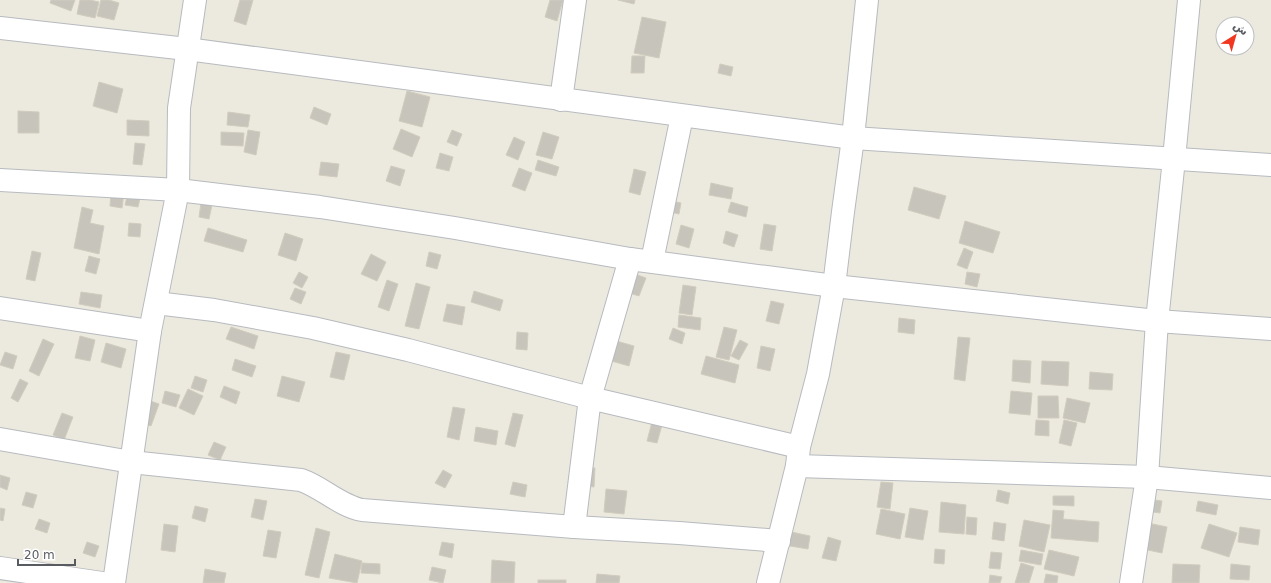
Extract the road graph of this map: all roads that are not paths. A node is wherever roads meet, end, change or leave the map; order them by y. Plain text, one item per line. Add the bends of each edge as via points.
1 (195, 0) edge
2 (575, 0) edge
3 (867, 0) edge
4 (1189, 0) edge
5 (0, 28) edge
6 (187, 49) junction
7 (561, 100) junction
8 (682, 116) junction
9 (853, 138) junction
10 (1174, 159) junction
11 (1271, 165) edge
12 (0, 180) edge
13 (178, 190) junction
14 (630, 258) junction
15 (652, 262) junction
16 (834, 286) junction
17 (156, 303) junction
18 (0, 308) edge
19 (1157, 321) junction
20 (1271, 329) edge
21 (150, 331) junction
22 (590, 398) junction
23 (0, 439) edge
24 (798, 456) junction
25 (130, 462) junction
26 (1147, 478) junction
27 (1271, 488) edge
28 (574, 527) junction
29 (779, 541) junction
30 (0, 568) edge
31 (102, 583) edge
32 (114, 583) edge
33 (768, 583) edge
34 (1131, 583) edge

1 - 6 street
2 - 7 street
3 - 9 street
4 - 10 street
5 - 6 street
6 - 7 street
6 - 13 street via 179,108
7 - 8 street
8 - 9 street
8 - 15 street
9 - 10 street
9 - 16 street
10 - 11 street
10 - 19 street
12 - 13 street
13 - 14 street via 320,207
13 - 17 street
14 - 15 street
14 - 22 street
15 - 16 street
16 - 19 street
16 - 24 street via 818,374
17 - 21 street
17 - 22 street via 214,310 321,330
18 - 21 street
19 - 20 street
19 - 26 street
21 - 25 street
22 - 24 street
22 - 28 street
23 - 25 street
24 - 26 street
24 - 29 street
25 - 28 street via 301,480 353,508 362,510
25 - 32 street
26 - 27 street
26 - 34 street
28 - 29 street
29 - 33 street
30 - 31 street

